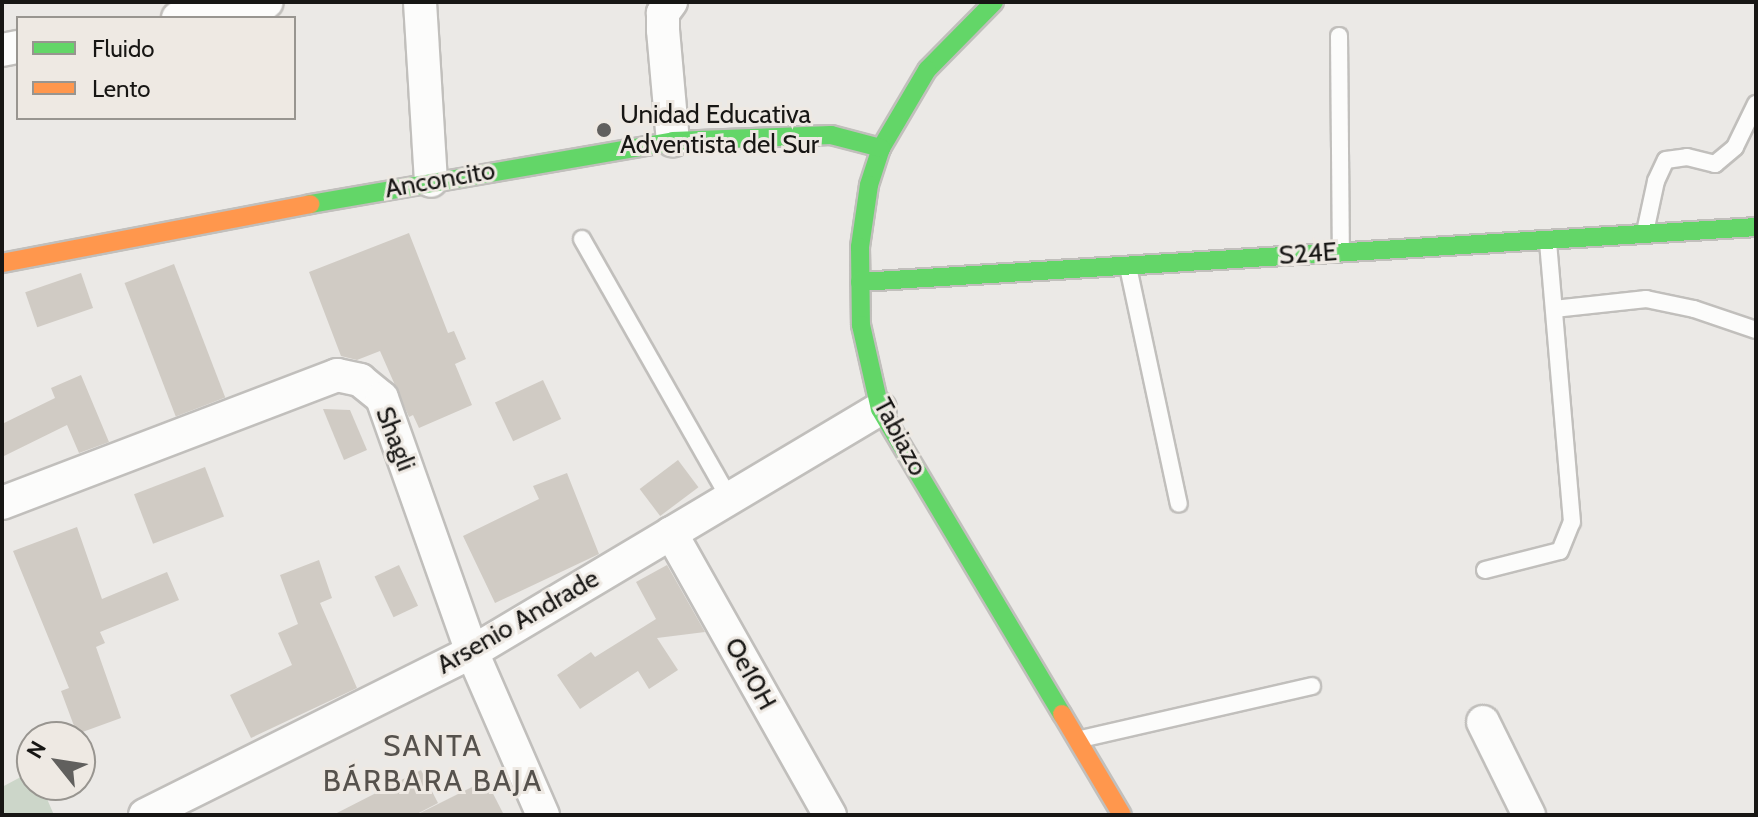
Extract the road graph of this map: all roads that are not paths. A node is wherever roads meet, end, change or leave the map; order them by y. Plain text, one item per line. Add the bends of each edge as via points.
1 (267, 2) edge
2 (420, 2) edge
3 (671, 2) edge
4 (994, 2) edge
5 (189, 16) edge
6 (1339, 36) dead end
7 (1756, 104) edge
8 (673, 141) junction
9 (881, 148) junction
10 (431, 181) junction
11 (1756, 227) edge
12 (1645, 233) junction
13 (582, 239) dead end
14 (1547, 239) junction
15 (1341, 252) junction
16 (2, 263) edge
17 (1127, 266) junction
18 (860, 282) junction
19 (1554, 309) junction
20 (1756, 330) edge
21 (880, 409) junction
22 (729, 498) junction
23 (2, 503) edge
24 (1179, 504) dead end
25 (671, 533) junction
26 (1485, 570) dead end
27 (472, 652) junction
28 (1312, 686) dead end
29 (1483, 722) dead end
30 (1076, 741) junction
31 (145, 815) edge
32 (543, 815) edge
33 (830, 815) edge
34 (1122, 815) edge
35 (1529, 815) edge

1 - 5 street
2 - 10 street
3 - 8 street via 663,13 663,30
4 - 9 street, Tabiazo via 927,70
6 - 15 lane
7 - 12 lane via 1735,147 1715,164 1687,157 1666,160
8 - 9 street, Anconcito via 831,135
8 - 10 street, Anconcito
9 - 18 street, Tabiazo via 865,209
10 - 16 street, Anconcito
11 - 12 street, S24E
12 - 14 street, S24E
13 - 22 lane
14 - 15 street, S24E
14 - 19 lane
15 - 17 street, S24E
17 - 18 street, S24E
17 - 24 lane
18 - 21 street, Tabiazo via 866,359
19 - 20 lane via 1646,299
19 - 26 lane via 1572,522 1560,551
21 - 22 street, Arsenio Andrade
21 - 30 street, Tabiazo
22 - 25 street, Arsenio Andrade
23 - 27 street, Shagli via 337,375 360,380 382,398
25 - 27 street, Arsenio Andrade
25 - 33 street, Oe10H
27 - 31 street, Arsenio Andrade
27 - 32 street, Shagli
28 - 30 lane
29 - 35 street
30 - 34 street, Tabiazo

